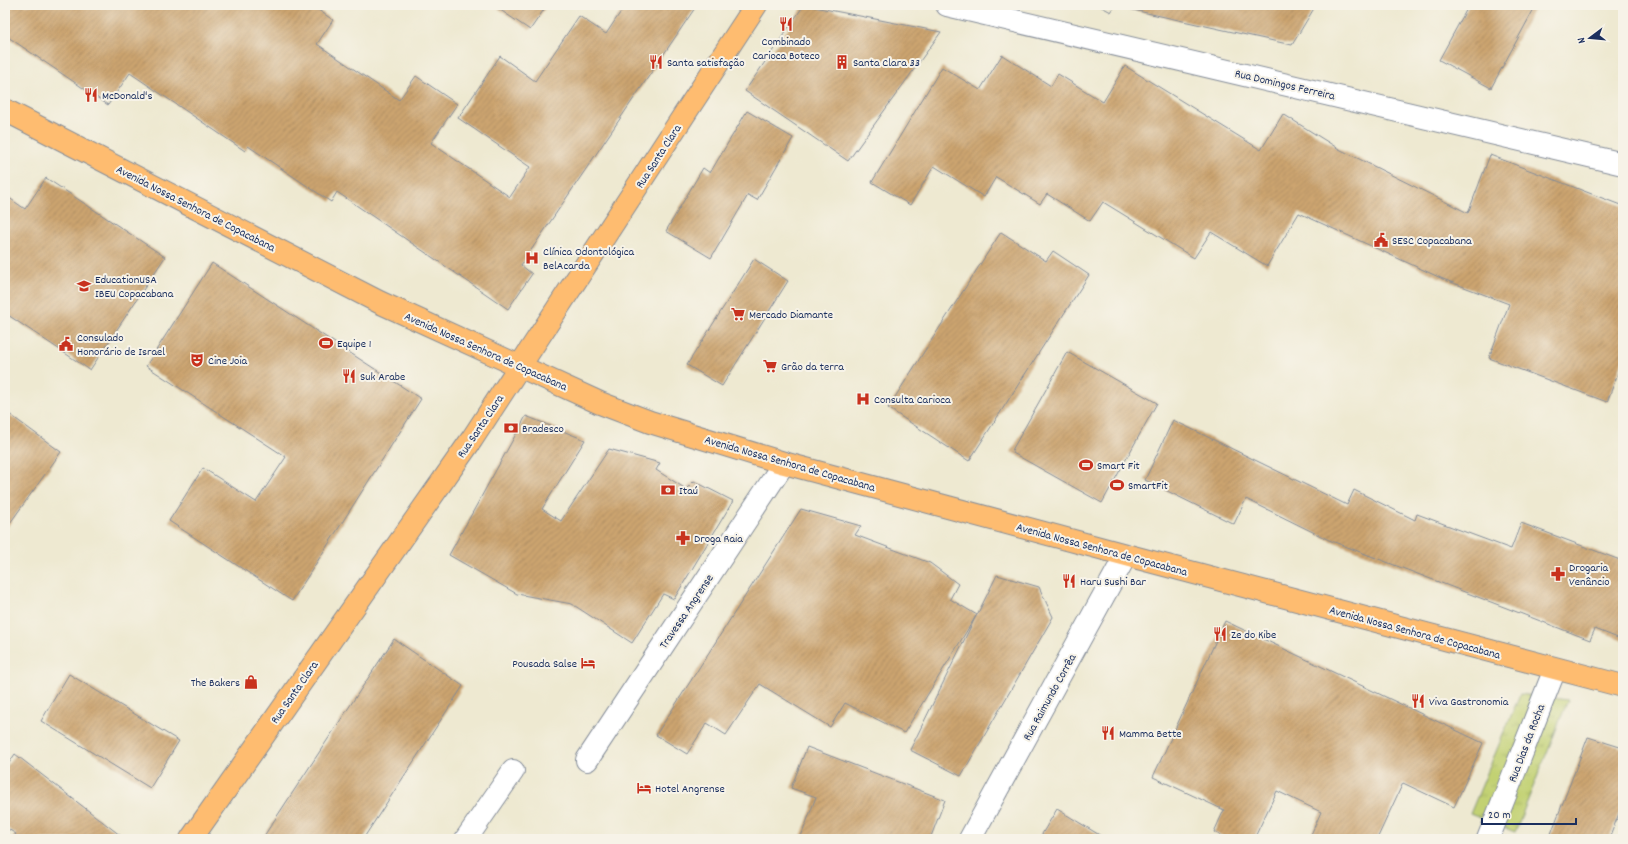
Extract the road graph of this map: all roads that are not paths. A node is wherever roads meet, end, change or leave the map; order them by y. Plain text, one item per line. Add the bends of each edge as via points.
1 (756, 5) edge
2 (948, 5) edge
3 (5, 110) edge
4 (1623, 164) edge
5 (519, 366) junction
6 (784, 463) junction
7 (1126, 555) junction
8 (1555, 669) junction
9 (1623, 686) edge
10 (587, 760) dead end
11 (513, 771) dead end
12 (1491, 831) edge
13 (191, 839) edge
14 (466, 839) edge
15 (970, 839) edge

1 - 5 main road, Rua Santa Clara
2 - 4 street, Rua Domingos Ferreira
3 - 5 main road, Avenida Nossa Senhora de Copacabana via 379,302
5 - 6 main road, Avenida Nossa Senhora de Copacabana via 600,403 650,422
5 - 13 main road, Rua Santa Clara via 472,439
6 - 7 main road, Avenida Nossa Senhora de Copacabana
6 - 10 street, Travessa Angrense
7 - 8 main road, Avenida Nossa Senhora de Copacabana
7 - 15 street, Rua Raimundo Corrêa
8 - 9 main road, Avenida Nossa Senhora de Copacabana
8 - 12 street, Rua Dias da Rocha
11 - 14 street

